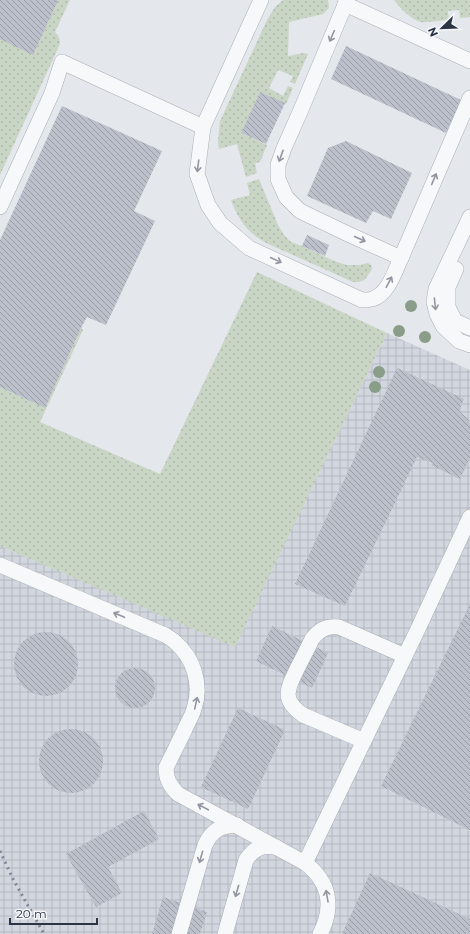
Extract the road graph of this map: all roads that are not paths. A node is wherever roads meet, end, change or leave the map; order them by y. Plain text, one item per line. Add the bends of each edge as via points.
1 (261, 0) edge
2 (346, 2) edge
3 (470, 61) edge
4 (470, 98) edge
5 (203, 128) junction
6 (0, 207) edge
7 (467, 223) edge
8 (401, 258) junction
9 (470, 328) edge
10 (470, 345) edge
11 (470, 517) edge
12 (0, 565) edge
13 (405, 656) junction
14 (364, 741) junction
15 (237, 825) junction
16 (276, 847) junction
17 (305, 863) junction
18 (179, 934) edge
19 (225, 934) edge
20 (320, 934) edge

1 - 5 lane
2 - 3 lane
2 -> 8 lane via 284,148 278,165 278,179 286,197 300,211
8 -> 4 lane
5 - 6 lane via 62,62 52,93
5 -> 8 lane via 197,174 208,205 220,223 249,248 362,300 373,299 382,294
7 - 9 lane via 464,254 448,287 448,307 455,321
7 -> 10 lane via 436,289 434,302 444,326 459,341
11 - 13 lane
15 -> 12 lane via 178,794 168,782 166,768 194,710 198,686 191,662 176,642 165,635
13 - 14 lane
13 - 14 lane via 339,628 324,628 312,639 288,691 290,701 303,715
14 - 17 lane
15 - 16 lane
15 -> 18 lane via 217,829 208,839
16 - 17 lane
16 -> 19 lane via 261,847 246,860
20 -> 17 lane via 327,916 325,887 313,869

